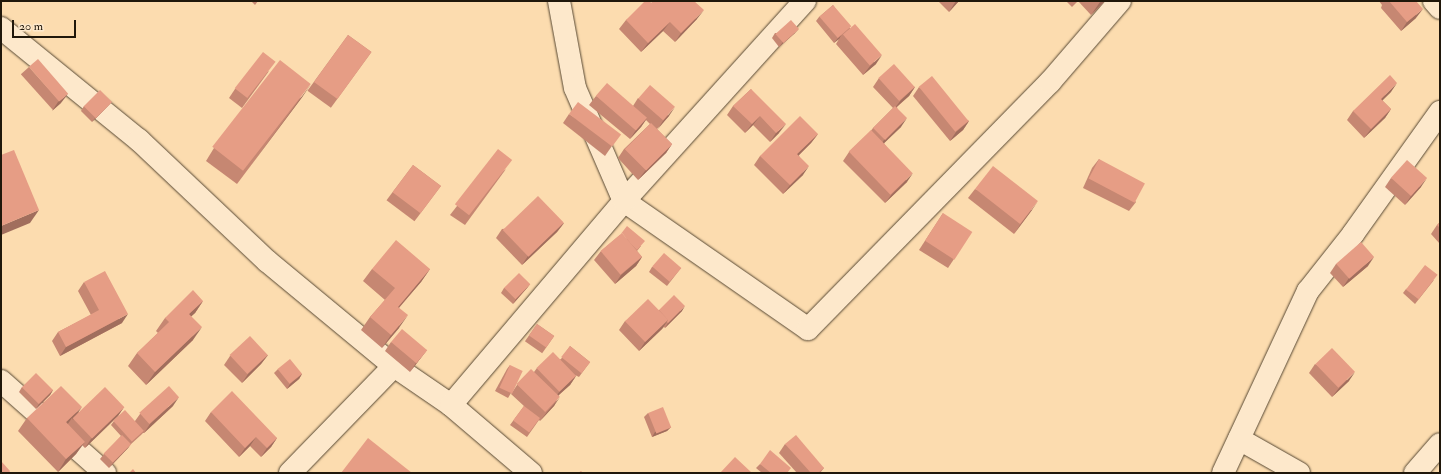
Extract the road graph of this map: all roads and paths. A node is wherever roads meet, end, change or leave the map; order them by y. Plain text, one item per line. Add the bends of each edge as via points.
1 (559, 1) edge
2 (805, 1) edge
3 (1120, 1) edge
4 (1434, 1) edge
5 (1440, 8) edge
6 (1, 28) edge
7 (1440, 112) edge
8 (624, 202) junction
9 (394, 366) junction
10 (1, 381) edge
11 (451, 405) junction
12 (1239, 439) junction
13 (1440, 444) edge
14 (105, 473) edge
15 (290, 473) edge
16 (531, 473) edge
17 (1223, 473) edge
18 (1299, 473) edge
19 (1415, 473) edge

1 - 8 street via 575,88
2 - 8 street
3 - 8 street via 1050,82 808,329
4 - 5 street
6 - 9 street via 139,140 267,261
7 - 12 street via 1353,234 1308,291
8 - 11 street
9 - 11 street
9 - 15 street
10 - 14 street
11 - 16 street
12 - 17 street
12 - 18 street
13 - 19 street

